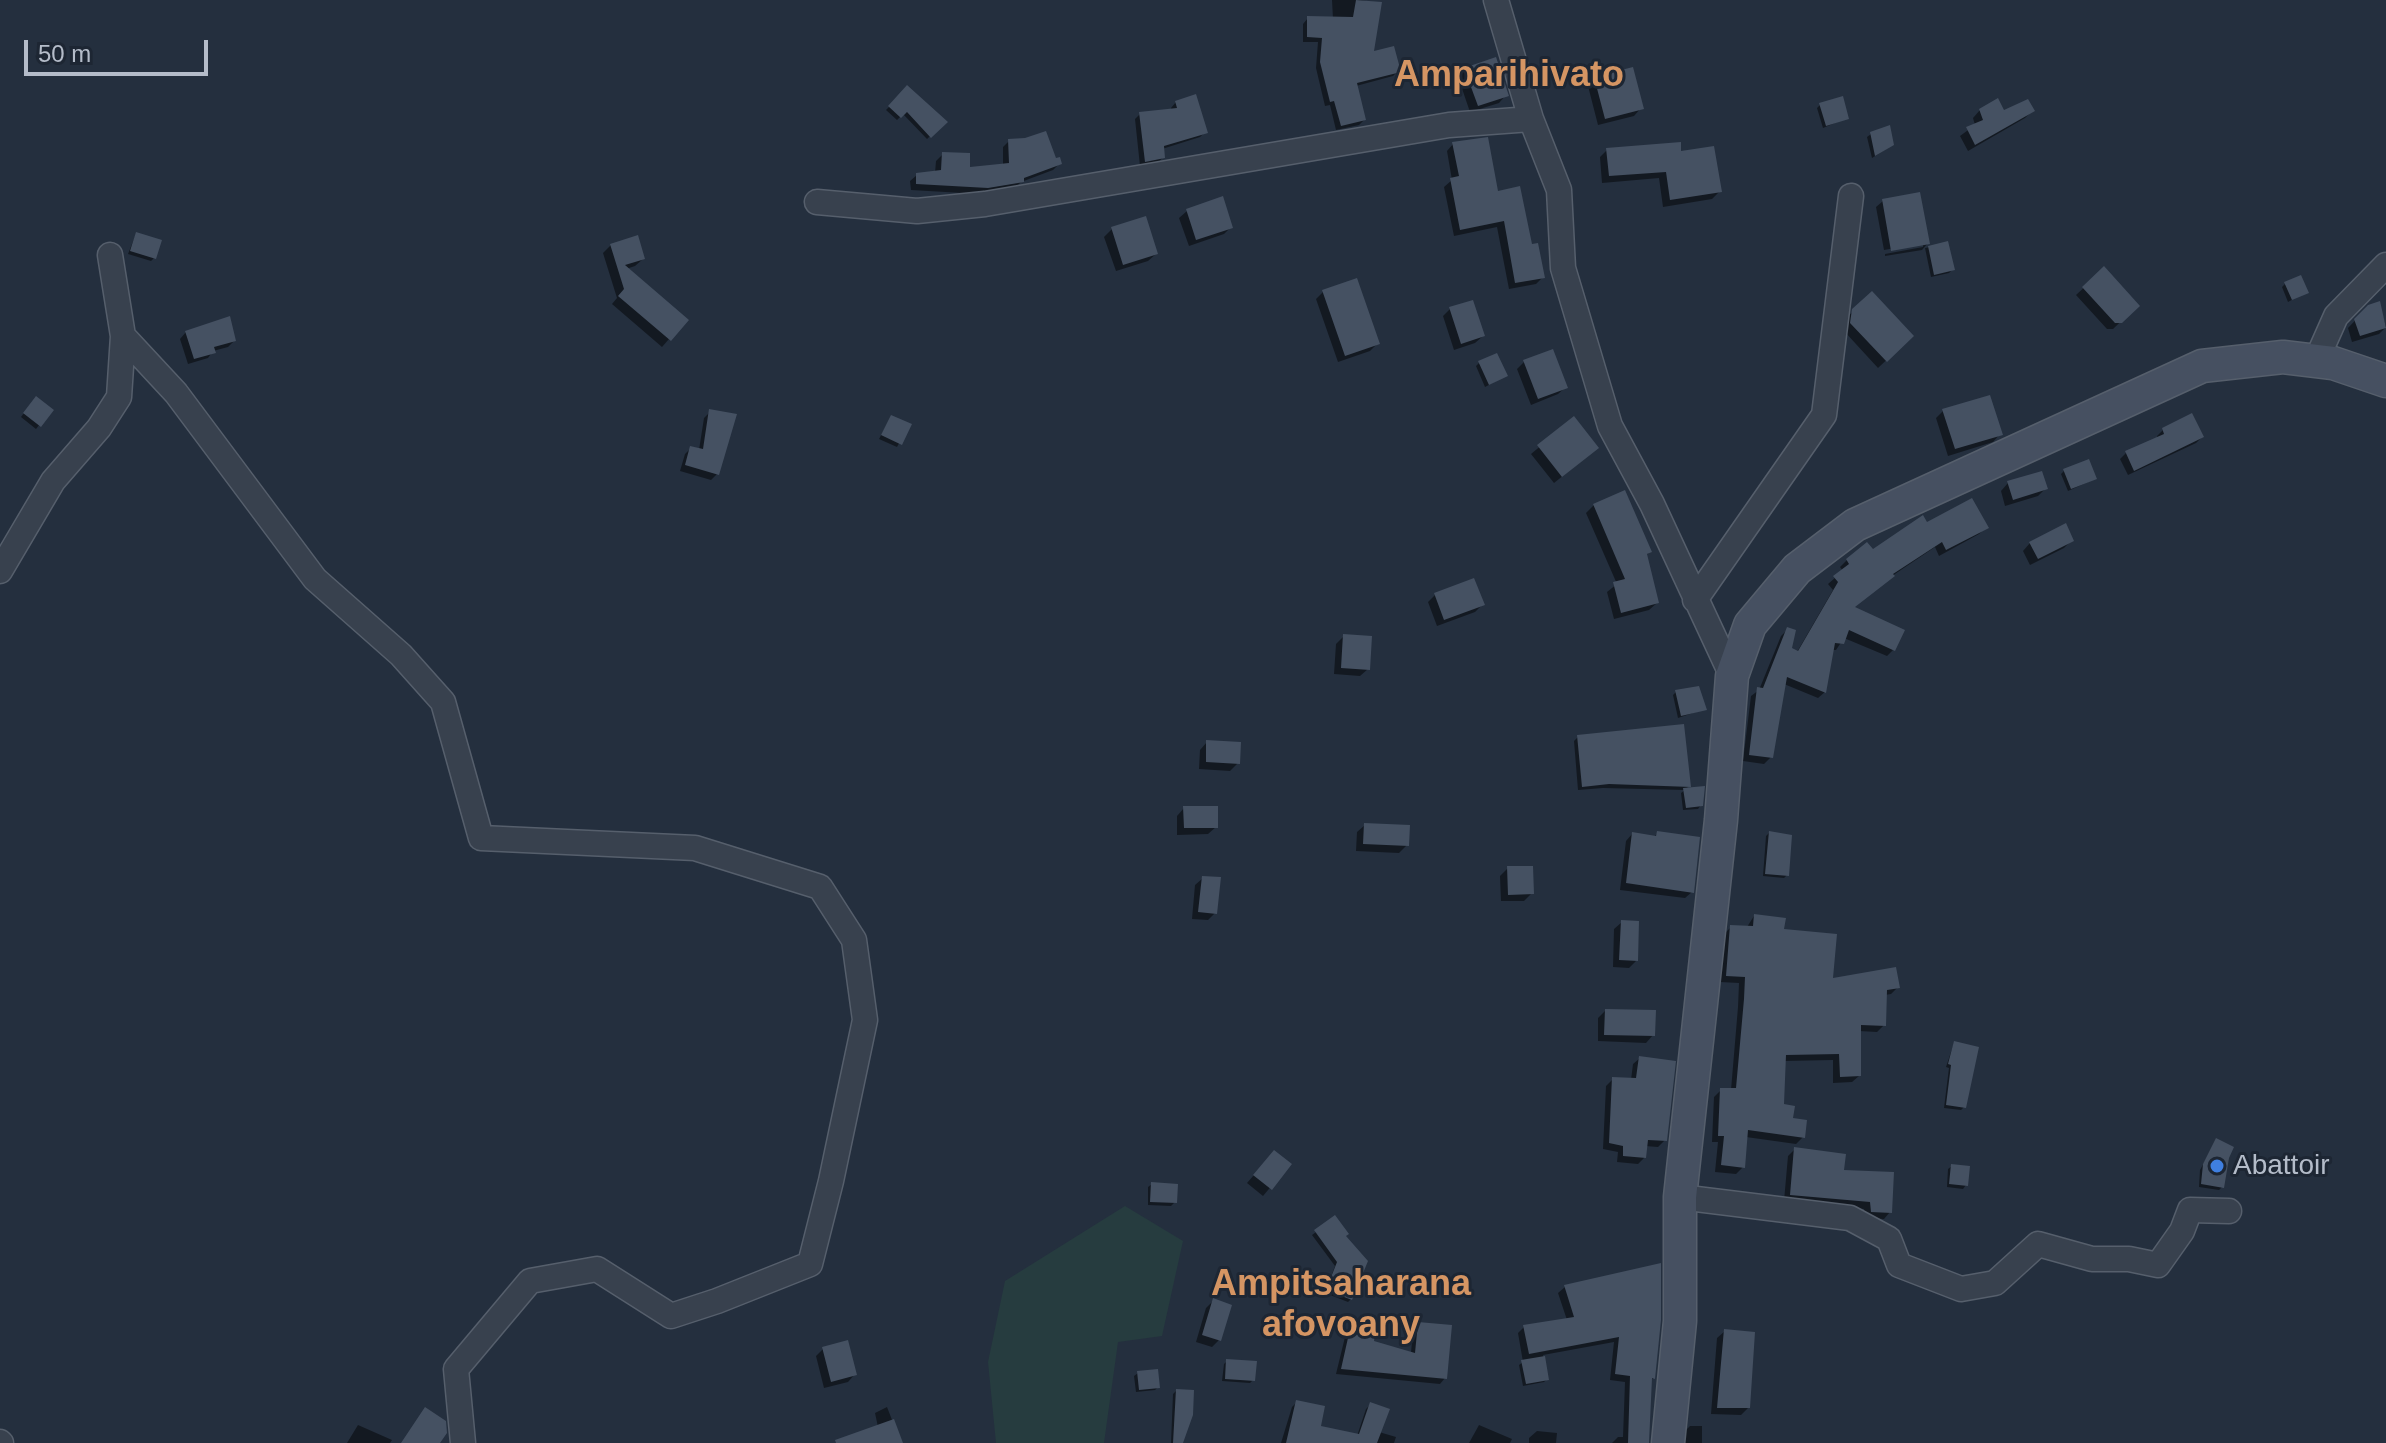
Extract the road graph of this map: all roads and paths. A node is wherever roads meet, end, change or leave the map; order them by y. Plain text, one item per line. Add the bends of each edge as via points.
1 (1496, 0) edge
2 (1531, 119) junction
3 (1851, 196) dead end
4 (817, 202) dead end
5 (110, 255) dead end
6 (2386, 265) edge
7 (123, 336) junction
8 (2316, 361) junction
9 (2386, 381) edge
10 (0, 571) edge
11 (1695, 600) junction
12 (1732, 676) junction
13 (1680, 1197) junction
14 (2229, 1211) dead end
15 (463, 1443) edge
16 (1668, 1443) edge

1 - 2 street
2 - 4 street via 1449,125 985,204 917,211
2 - 11 street via 1559,190 1563,268 1610,426
3 - 11 street via 1824,415
5 - 7 street
6 - 8 street via 2336,316
7 - 10 street via 119,397 53,481
7 - 15 street via 176,393 315,579 401,655 443,702 481,838 695,848 820,887 854,940 865,1020 810,1264 671,1316 597,1269 530,1281 456,1369
8 - 9 main road
8 - 12 main road via 2283,357 2202,366 1855,525 1797,569 1750,625
11 - 12 street
12 - 13 main road
13 - 14 street via 1850,1218 1889,1239 1899,1265 1961,1289 1995,1283 2038,1244 2092,1259 2158,1265 2190,1210
13 - 16 main road via 1680,1321

